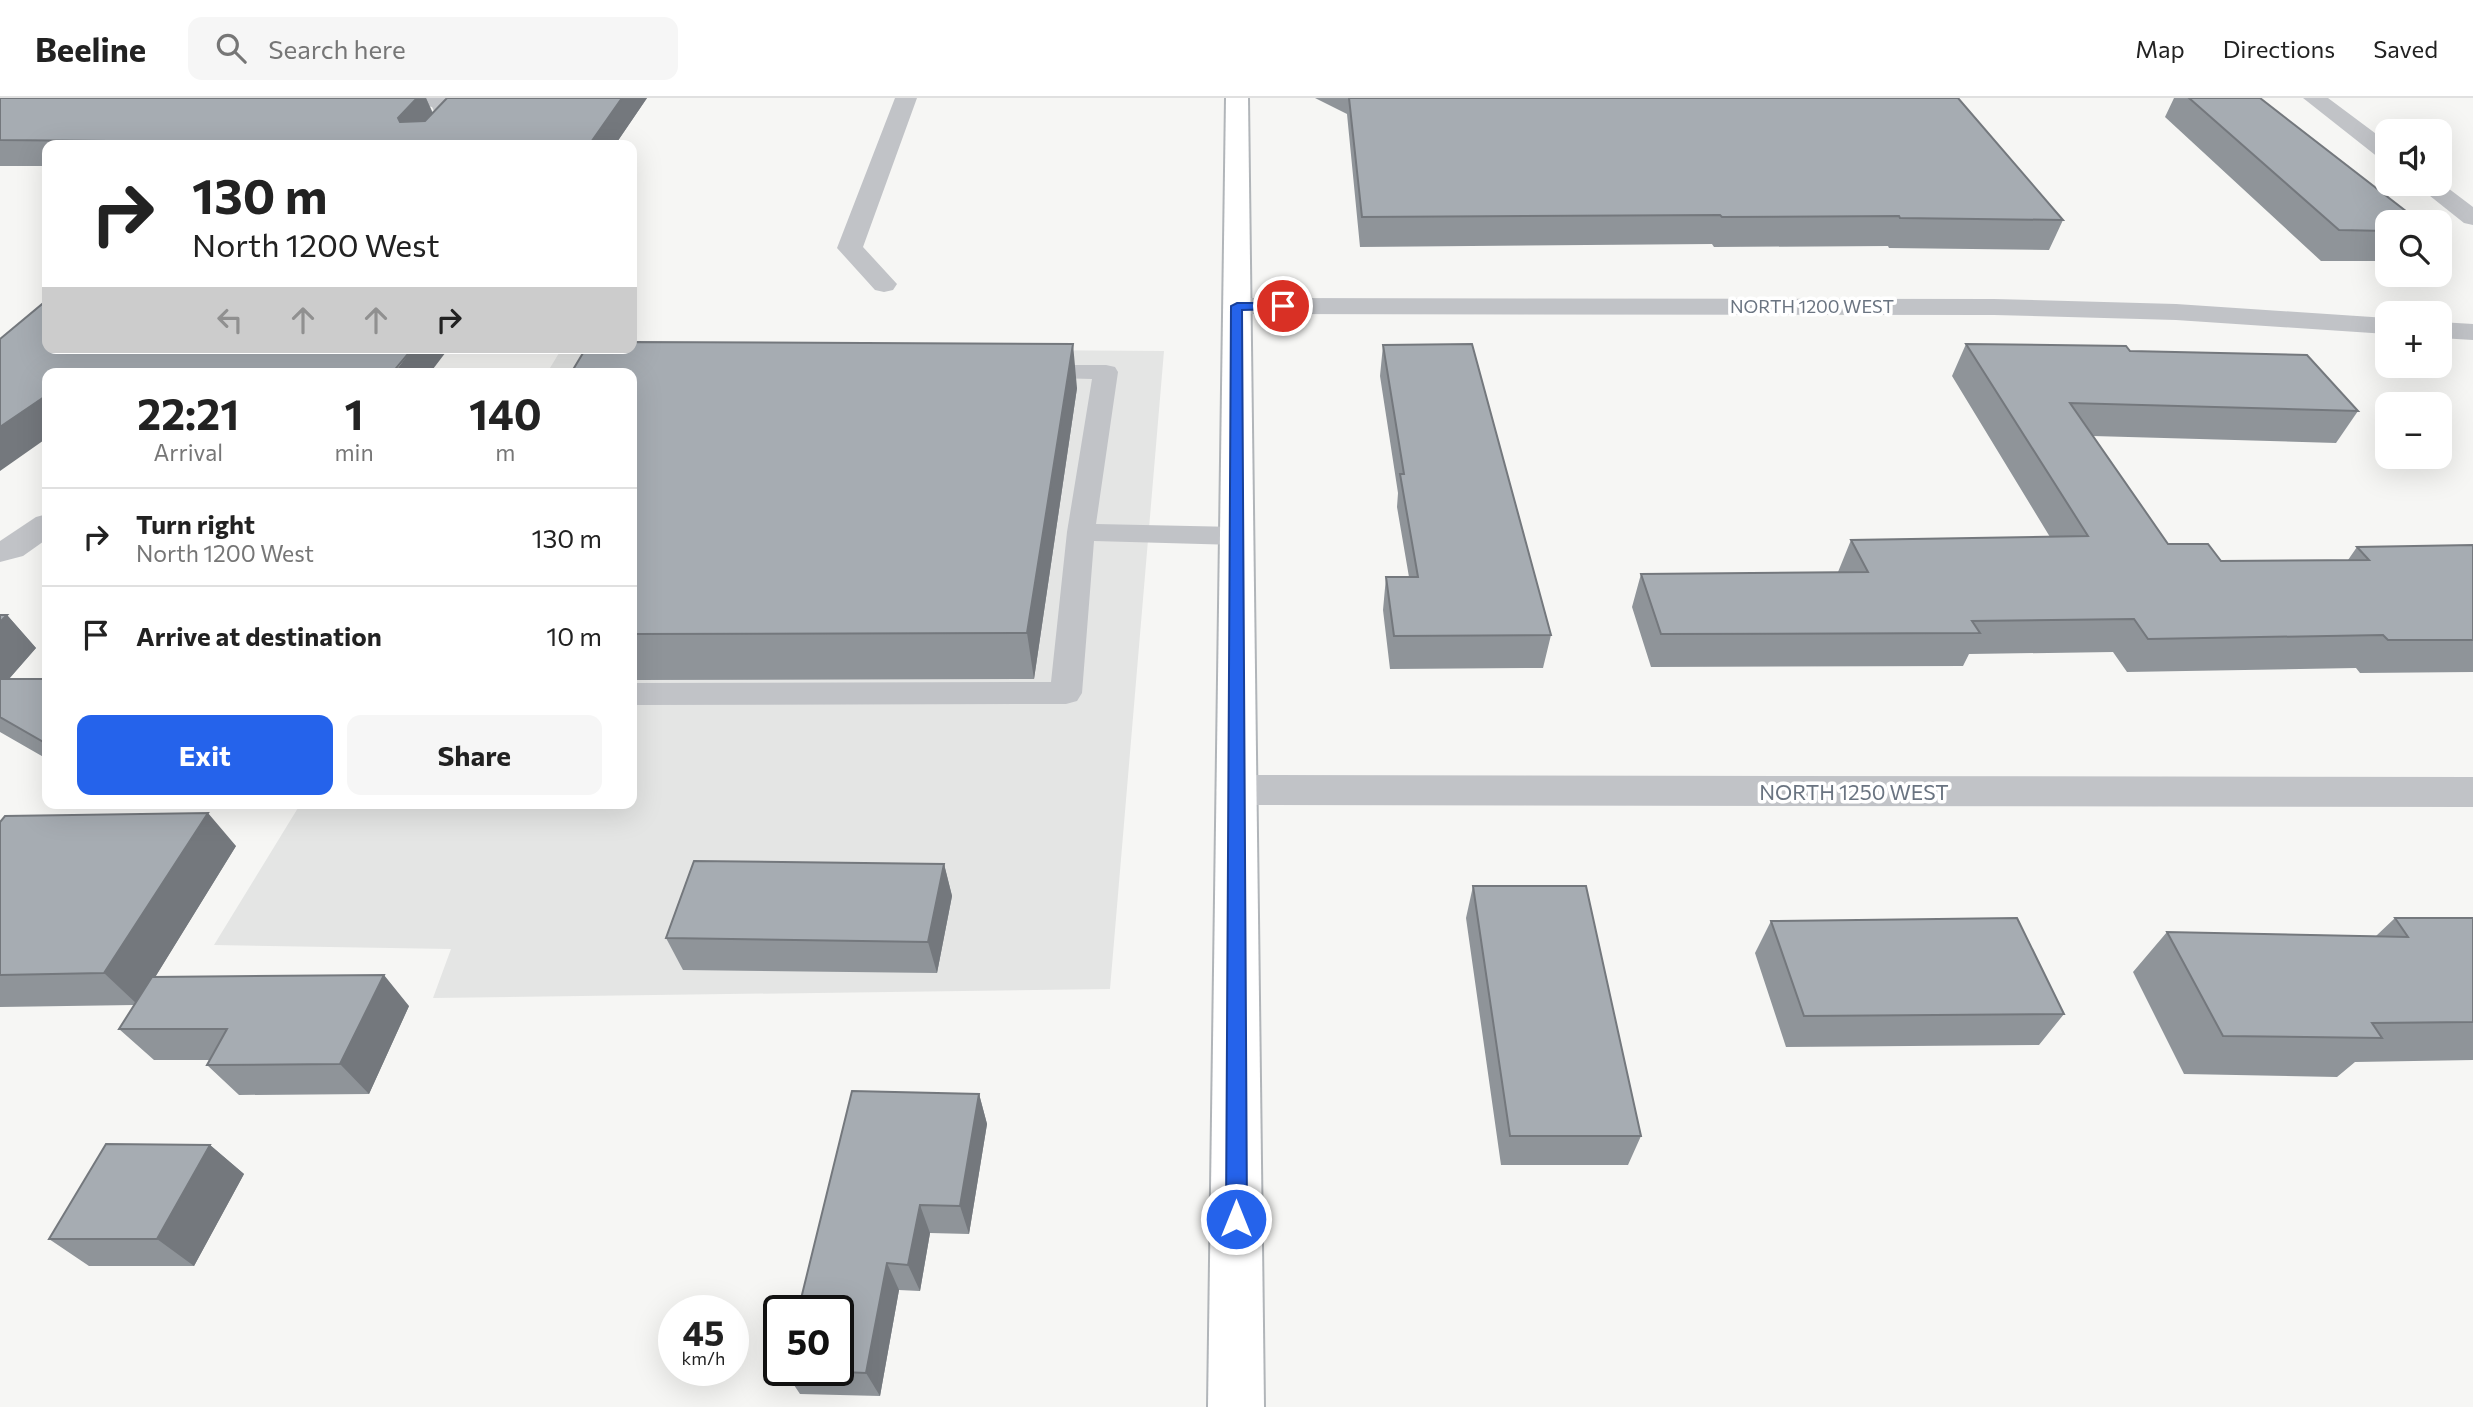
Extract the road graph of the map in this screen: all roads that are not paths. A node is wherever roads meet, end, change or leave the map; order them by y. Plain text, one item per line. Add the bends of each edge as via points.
1 (906, 98) edge
2 (1237, 98) edge
3 (2314, 98) edge
4 (430, 100) edge
5 (427, 140) edge
6 (2375, 144) edge
7 (2443, 196) edge
8 (2473, 218) edge
9 (884, 284) dead end
10 (1237, 306) junction
11 (2375, 325) edge
12 (2452, 331) edge
13 (2473, 332) edge
14 (1010, 372) edge
15 (42, 527) edge
16 (1081, 532) junction
17 (1237, 536) junction
18 (5, 550) edge
19 (637, 694) edge
20 (1236, 790) junction
21 (2473, 792) edge
22 (1236, 1407) edge

1 - 9 street via 850,248
2 - 10 main road
3 - 6 street
4 - 5 street via 448,118
7 - 8 street
10 - 11 street, NORTH 1200 WEST via 1994,307 2176,312
10 - 17 main road
12 - 13 street
14 - 16 lane via 1106,372
15 - 18 street
16 - 17 lane
16 - 19 lane via 1066,693
17 - 20 main road
20 - 21 street, NORTH 1250 WEST
20 - 22 main road

